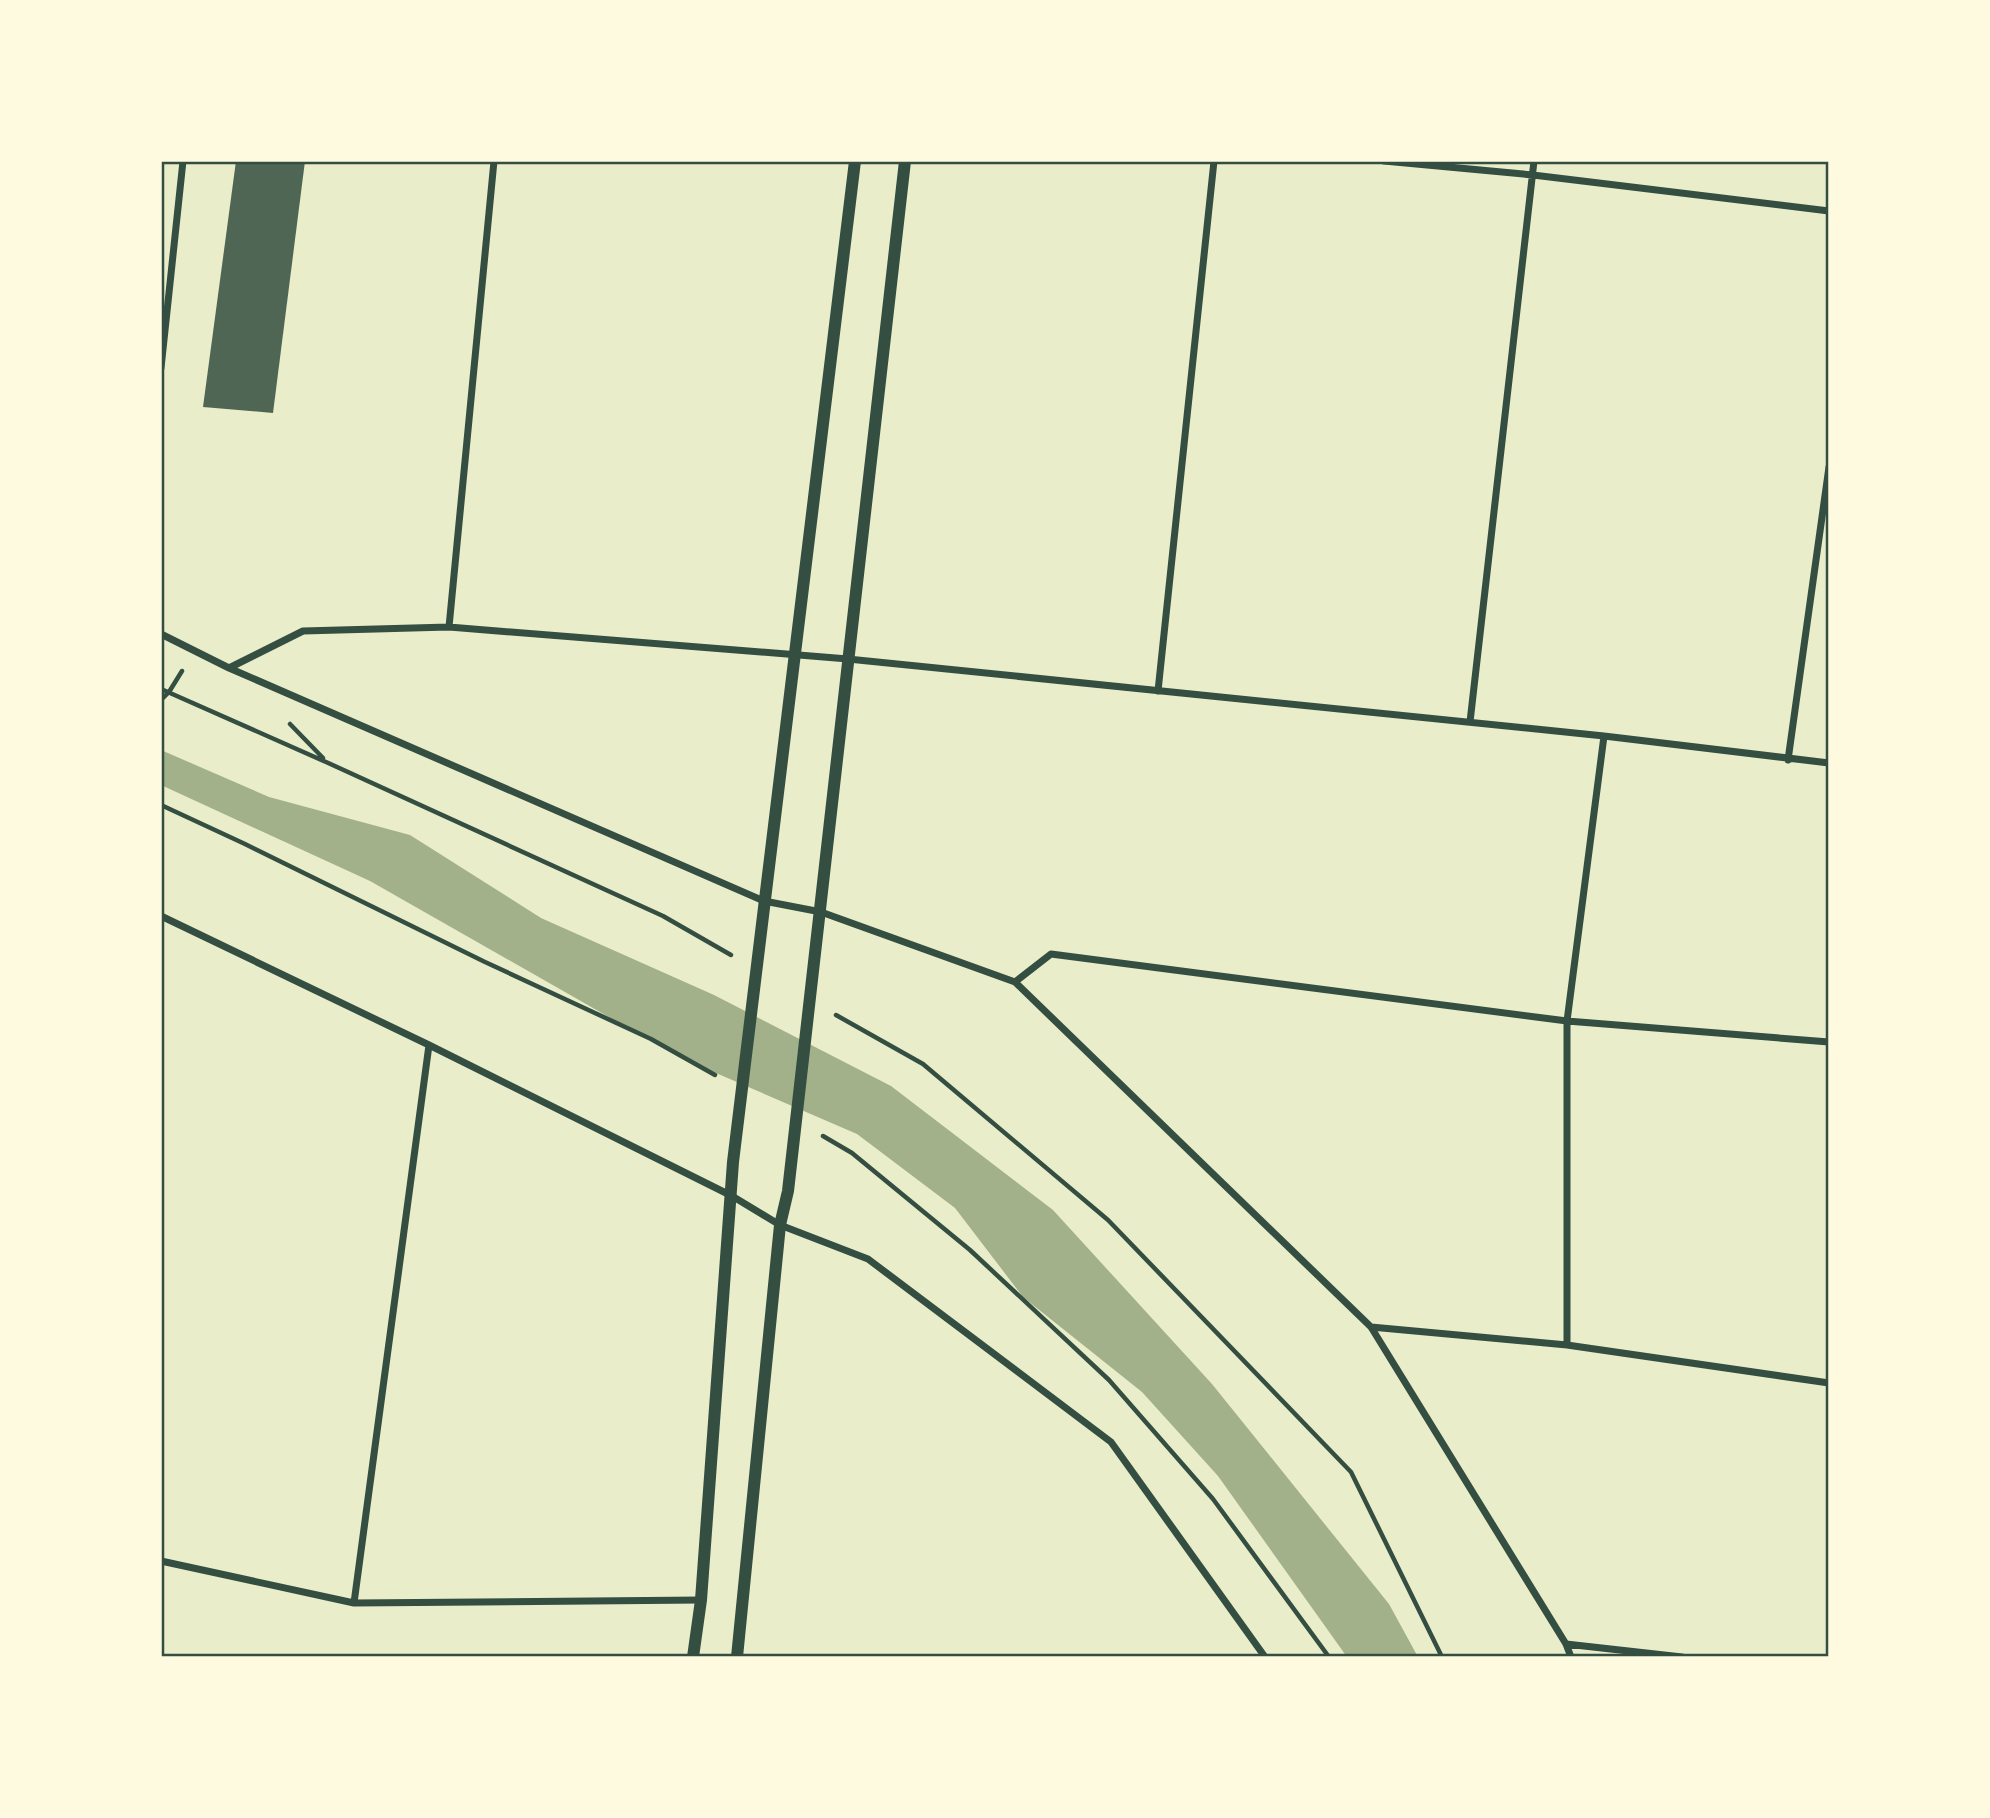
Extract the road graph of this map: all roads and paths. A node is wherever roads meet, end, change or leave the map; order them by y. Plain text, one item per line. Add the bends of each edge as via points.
1 (183, 161) edge
2 (494, 161) edge
3 (855, 161) edge
4 (905, 161) edge
5 (1214, 161) edge
6 (1384, 161) edge
7 (1534, 161) edge
8 (1533, 175) junction
9 (1829, 211) edge
10 (161, 368) edge
11 (1829, 467) edge
12 (449, 627) junction
13 (161, 634) edge
14 (793, 656) junction
15 (848, 659) junction
16 (229, 668) junction
17 (161, 689) edge
18 (1158, 691) junction
19 (169, 692) junction
20 (161, 700) edge
21 (1470, 722) junction
22 (1604, 736) junction
23 (1788, 760) junction
24 (1829, 763) edge
25 (764, 901) junction
26 (821, 912) junction
27 (161, 916) edge
28 (734, 957) dead end
29 (1015, 982) junction
30 (828, 1010) dead end
31 (1567, 1021) junction
32 (1829, 1042) edge
33 (429, 1045) junction
34 (732, 1196) junction
35 (780, 1225) junction
36 (1371, 1327) junction
37 (1567, 1345) junction
38 (1829, 1382) edge
39 (161, 1561) edge
40 (701, 1600) junction
41 (354, 1604) junction
42 (1566, 1644) junction
43 (693, 1657) edge
44 (737, 1657) edge
45 (1265, 1657) edge
46 (1442, 1657) edge
47 (1571, 1657) edge
48 (1682, 1657) edge

1 - 10 street
2 - 12 street
3 - 14 street
4 - 15 street
5 - 18 street
6 - 8 street
7 - 8 street
8 - 9 street
8 - 21 street
11 - 23 street
12 - 14 street
12 - 16 street via 303,631
13 - 16 street
14 - 15 street
14 - 25 street
15 - 18 street
15 - 26 street
16 - 25 street
17 - 19 path
18 - 21 street
19 - 20 path
19 - 28 path via 663,916
21 - 22 street
22 - 23 street
22 - 31 street
23 - 24 street
25 - 26 street
25 - 34 street
26 - 29 street
26 - 35 street via 788,1191
27 - 33 street
29 - 31 street via 1051,954
29 - 36 street
30 - 46 path via 923,1065 1108,1220 1352,1472
31 - 32 street
31 - 37 street
33 - 34 street
33 - 41 street
34 - 35 street
34 - 40 street
35 - 44 street
35 - 45 street via 868,1259 1111,1442
36 - 37 street
36 - 42 street
37 - 38 street
39 - 41 street
40 - 41 street
40 - 43 street
42 - 47 street
42 - 48 street

